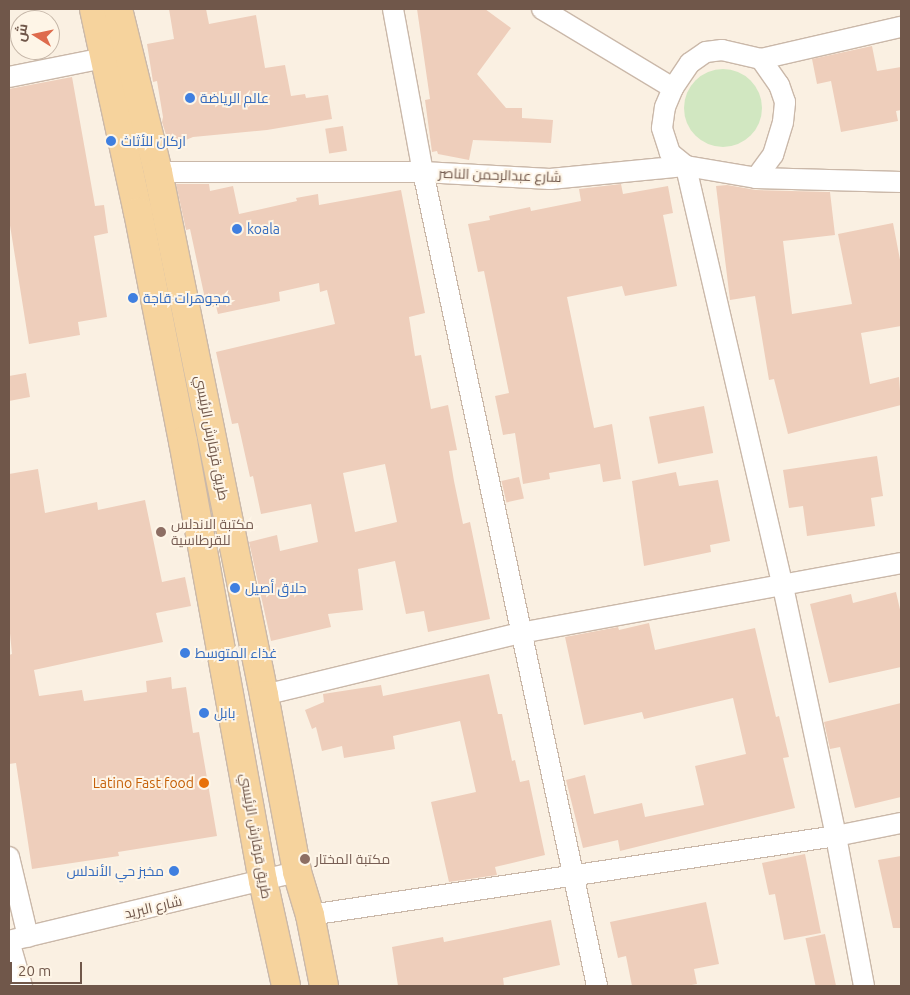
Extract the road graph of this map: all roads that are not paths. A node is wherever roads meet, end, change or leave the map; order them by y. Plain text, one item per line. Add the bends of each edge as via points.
1 (94, 9) edge
2 (118, 9) edge
3 (393, 9) edge
4 (542, 9) edge
5 (901, 26) edge
6 (104, 58) junction
7 (761, 59) junction
8 (9, 77) edge
9 (673, 88) junction
10 (686, 166) junction
11 (158, 172) junction
12 (423, 172) junction
13 (756, 178) junction
14 (901, 182) edge
15 (901, 563) edge
16 (782, 583) junction
17 (520, 633) junction
18 (264, 695) junction
19 (901, 824) edge
20 (836, 836) junction
21 (9, 857) edge
22 (297, 872) junction
23 (574, 875) junction
24 (264, 881) junction
25 (310, 915) junction
26 (15, 940) edge
27 (22, 986) edge
28 (286, 986) edge
29 (324, 986) edge
30 (597, 986) edge
31 (864, 986) edge

1 - 6 main road, طريق قرقارش الرئيسي
2 - 11 main road, طريق قرقارش الرئيسي
3 - 12 street
4 - 9 street
5 - 7 street
6 - 8 street
6 - 24 main road, طريق قرقارش الرئيسي via 184,441
7 - 9 street via 722,50 706,52 690,63
7 - 13 street via 779,85 785,102 773,155
9 - 10 street via 665,107 662,128 670,154
10 - 12 street, شارع عبدالرحمن الناصر via 550,179
10 - 13 street, شارع عبدالرحمن الناصر
10 - 16 street
11 - 12 street, شارع عبدالرحمن الناصر
11 - 18 main road, طريق قرقارش الرئيسي
12 - 17 street
13 - 14 street, شارع عبدالرحمن الناصر
15 - 16 street
16 - 17 street
16 - 20 street
17 - 18 street
17 - 23 street
18 - 22 main road, طريق قرقارش الرئيسي
19 - 20 street
20 - 23 street
20 - 31 street
21 - 26 street
22 - 24 street, شارع البريد
22 - 25 main road, طريق قرقارش الرئيسي
23 - 25 street
23 - 30 street
24 - 26 street, شارع البريد
24 - 28 main road, طريق قرقارش الرئيسي
25 - 29 main road, طريق قرقارش الرئيسي
26 - 27 street

